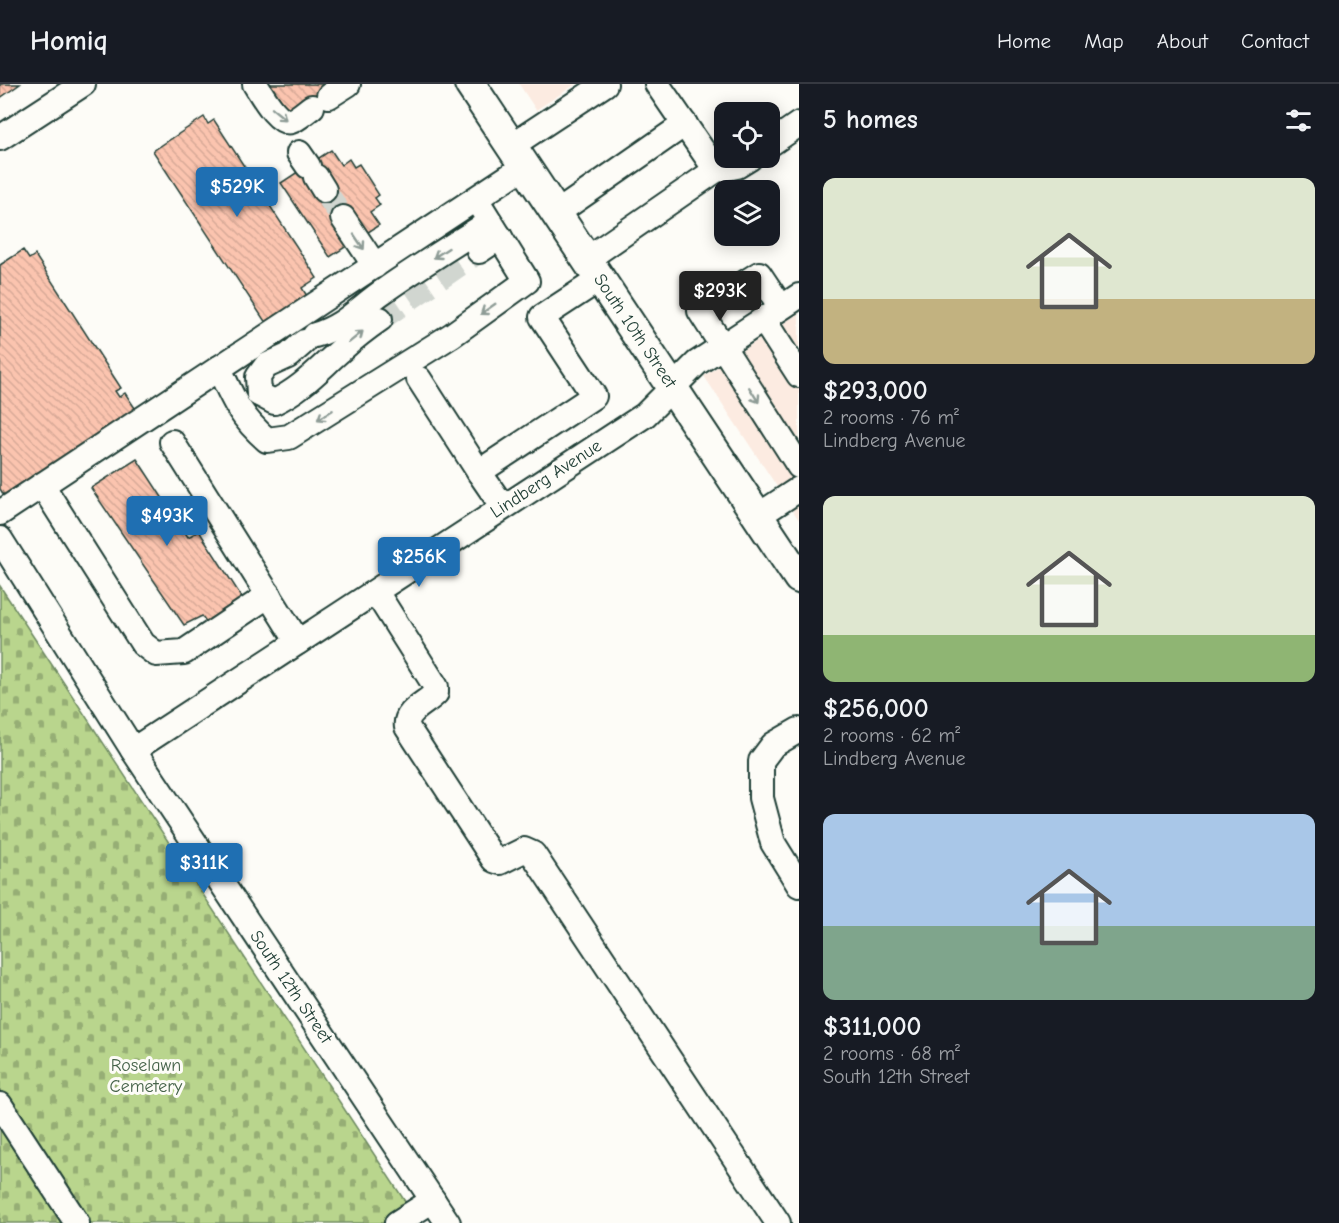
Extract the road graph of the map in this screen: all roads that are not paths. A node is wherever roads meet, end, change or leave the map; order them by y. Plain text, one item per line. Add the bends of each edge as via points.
1 (82, 84) edge
2 (255, 84) edge
3 (470, 84) edge
4 (657, 84) edge
5 (601, 85) edge
6 (330, 96) edge
7 (685, 124) junction
8 (799, 124) edge
9 (780, 137) edge
10 (0, 138) edge
11 (518, 156) junction
12 (726, 168) edge
13 (716, 170) junction
14 (476, 199) junction
15 (556, 213) junction
16 (343, 218) tunnel mouth
17 (495, 229) junction
18 (479, 251) tunnel mouth
19 (375, 266) junction
20 (594, 269) junction
21 (527, 282) junction
22 (781, 307) edge
23 (549, 312) junction
24 (380, 319) tunnel mouth
25 (723, 345) junction
26 (219, 368) junction
27 (799, 375) edge
28 (419, 379) dead end
29 (673, 388) junction
30 (260, 393) junction
31 (238, 410) junction
32 (172, 442) dead end
33 (799, 466) edge
34 (480, 472) junction
35 (42, 485) junction
36 (799, 489) edge
37 (503, 507) junction
38 (0, 513) edge
39 (758, 516) junction
40 (0, 539) edge
41 (799, 578) edge
42 (376, 592) junction
43 (269, 595) junction
44 (298, 642) junction
45 (799, 730) edge
46 (133, 750) junction
47 (799, 885) edge
48 (0, 1105) edge
49 (433, 1200) junction
50 (77, 1223) edge
51 (397, 1223) edge
52 (448, 1223) edge
53 (778, 1223) edge

1 - 10 street
2 -> 6 street via 268,105 285,121
3 - 11 main road, South 10th Street
4 - 7 street
5 - 11 street
7 - 13 street
7 - 15 street
8 - 9 street
11 - 14 street
11 - 15 main road, South 10th Street
12 - 13 street
13 - 20 street
14 - 17 street
14 - 19 street
15 - 20 main road, South 10th Street
16 -> 19 street
17 - 18 street
17 - 21 street
17 -> 30 street via 383,291 311,343 266,366 258,377
19 - 26 street
20 - 23 street
20 - 29 main road, South 10th Street
21 - 23 street
21 -> 31 street via 289,437 267,440
22 - 25 street, Lindberg Avenue
22 - 25 street via 759,274 700,311
22 - 27 street
23 - 34 street via 542,317 594,396
30 -> 24 street via 274,402 287,396
25 - 29 street, Lindberg Avenue via 697,363
25 -> 33 street
26 - 31 street
26 - 35 street
28 - 34 street
29 - 37 street, Lindberg Avenue via 645,415
29 - 39 main road, South 10th Street
30 - 31 street
32 - 43 street
34 - 37 street
35 - 38 street
35 - 43 street via 143,644 156,654 184,652
36 - 39 street
37 - 42 street, Lindberg Avenue
39 - 41 main road, South 10th Street
40 - 46 street, South 12th Street
42 - 44 street, Lindberg Avenue
42 - 53 street via 436,687 432,698 408,717 407,727 494,860 500,862 524,850 533,854
43 - 44 street
44 - 46 street, Lindberg Avenue
45 - 47 street via 773,745 761,761 761,798 773,843
46 - 49 street, South 12th Street
48 - 50 street
49 - 51 street
49 - 52 street, South 12th Street

